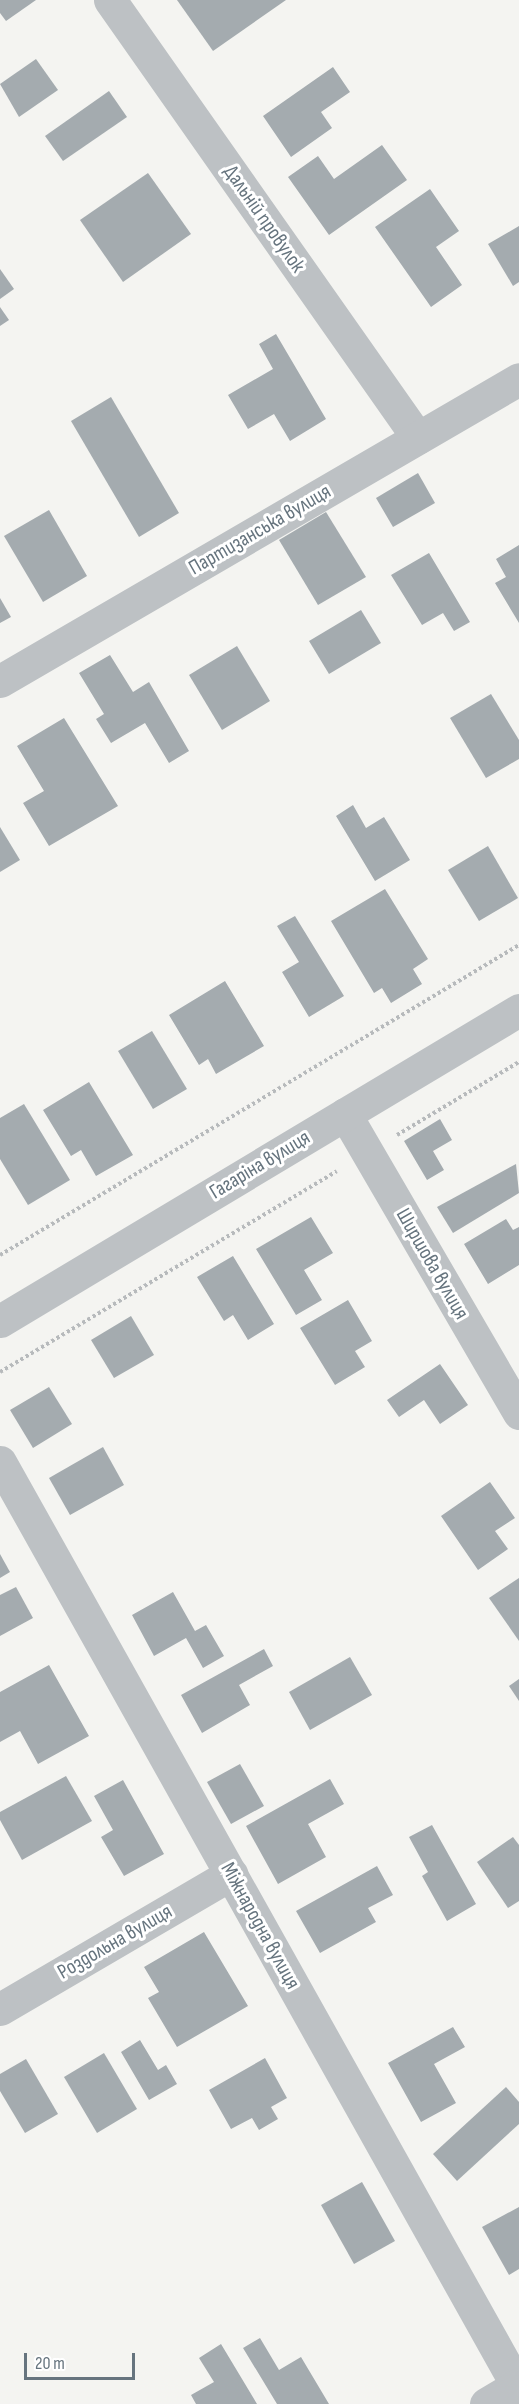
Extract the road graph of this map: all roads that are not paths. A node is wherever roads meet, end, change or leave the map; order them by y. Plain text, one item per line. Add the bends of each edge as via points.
1 (110, 0) edge
2 (519, 379) edge
3 (418, 438) junction
4 (0, 681) edge
5 (519, 1010) edge
6 (345, 1114) junction
7 (0, 1321) edge
8 (519, 1413) edge
9 (0, 1462) edge
10 (231, 1874) junction
11 (0, 2009) edge
12 (518, 2386) edge
13 (486, 2404) edge

1 - 3 street, Дальній провулок
2 - 3 street, Партизанська вулиця
3 - 4 street, Партизанська вулиця
5 - 6 street, Гагаріна вулиця
6 - 7 street, Гагаріна вулиця
6 - 8 street, Ширшова вулиця
9 - 10 street, Міжнародна вулиця
10 - 11 street, Роздольна вулиця
10 - 12 street, Міжнародна вулиця
12 - 13 street

